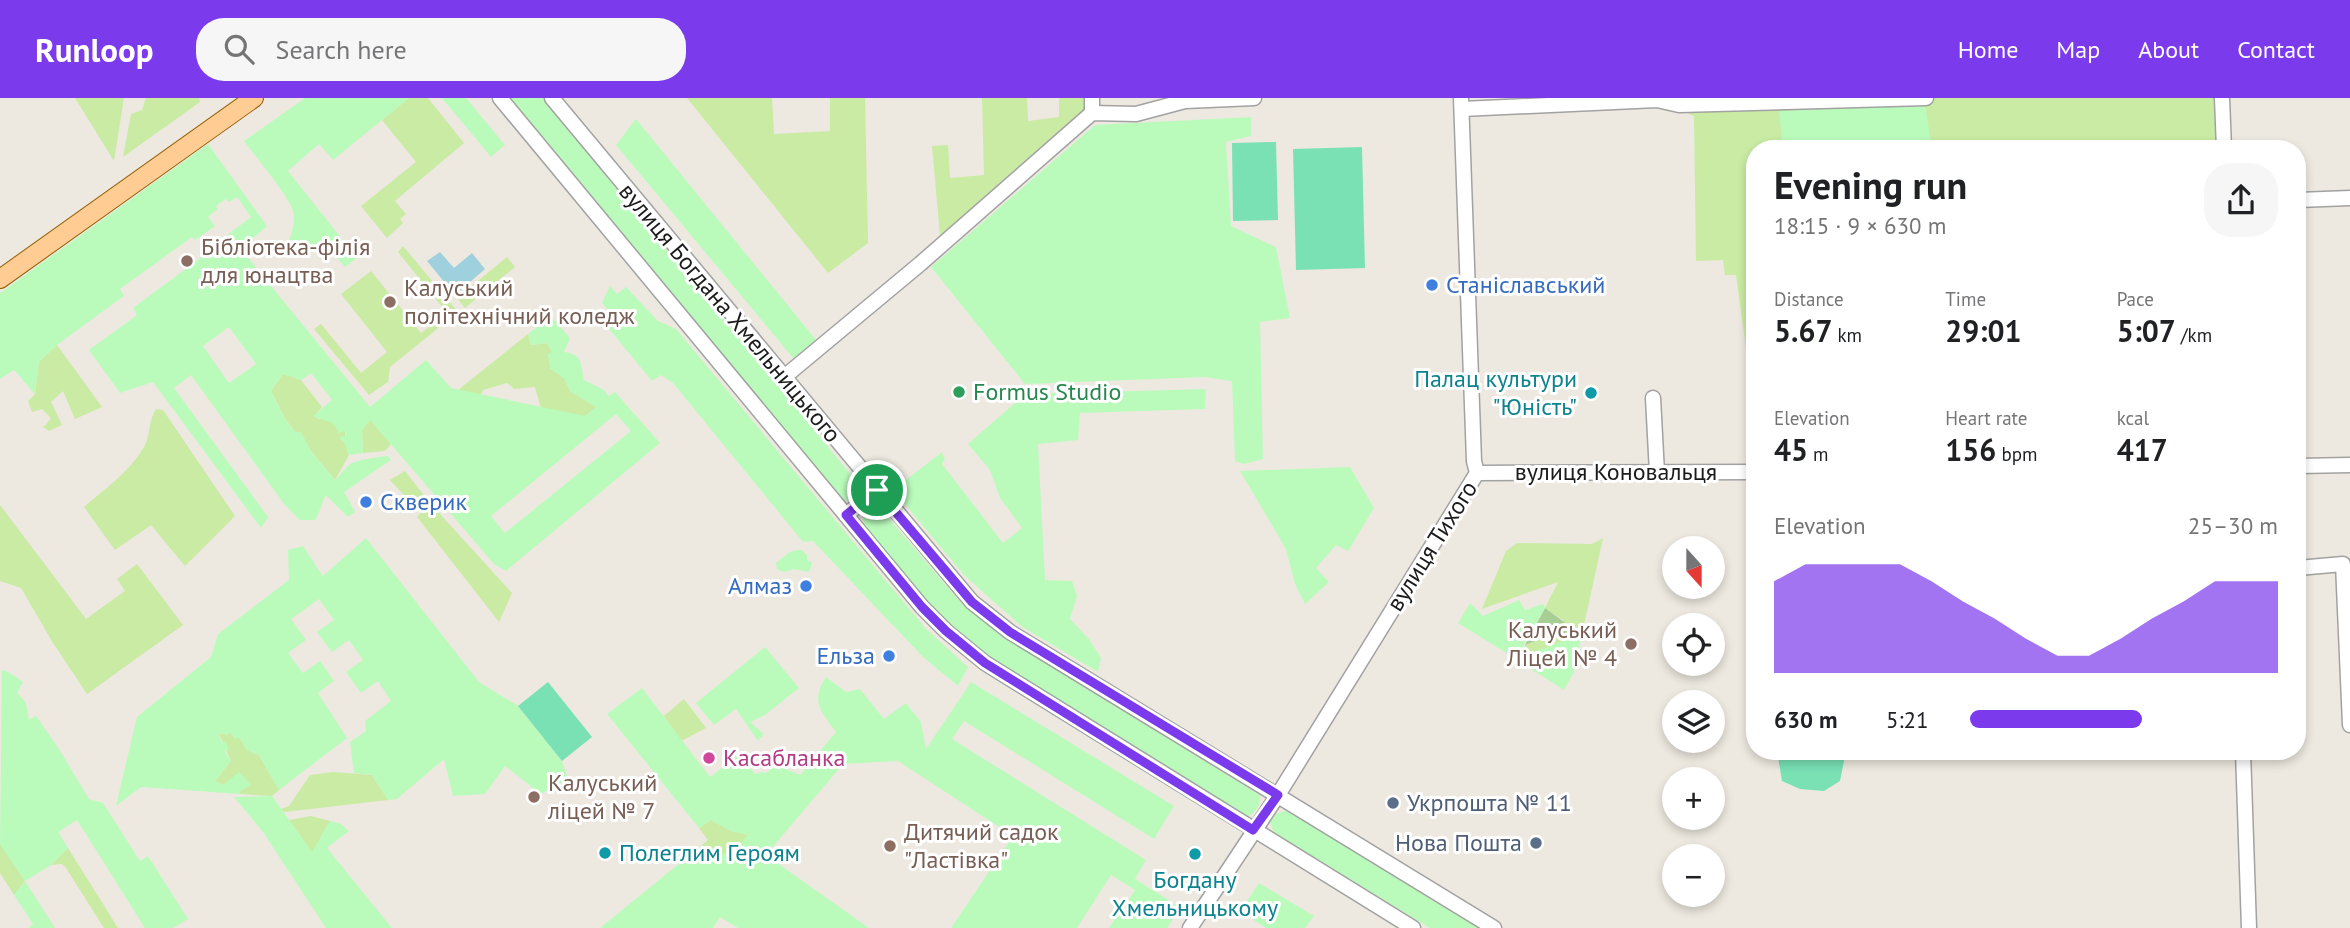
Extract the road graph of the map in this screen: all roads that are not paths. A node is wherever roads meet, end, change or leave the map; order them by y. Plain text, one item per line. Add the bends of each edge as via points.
1 (254, 98) edge
2 (500, 98) edge
3 (552, 98) edge
4 (1254, 98) edge
5 (1926, 98) edge
6 (2222, 98) edge
7 (1657, 99) edge
8 (1853, 99) edge
9 (1728, 101) edge
10 (1462, 103) edge
11 (1092, 105) edge
12 (2224, 140) edge
13 (2350, 198) edge
14 (2306, 200) edge
15 (0, 279) edge
16 (783, 378) junction
17 (1653, 398) dead end
18 (2350, 465) edge
19 (2306, 466) edge
20 (1746, 472) edge
21 (1477, 473) junction
22 (1657, 473) junction
23 (877, 490) junction
24 (846, 515) junction
25 (2306, 567) edge
26 (2350, 725) edge
27 (2243, 760) edge
28 (1278, 795) junction
29 (1253, 830) junction
30 (1190, 928) edge
31 (1413, 928) edge
32 (1494, 928) edge
33 (2249, 928) edge

1 - 15 main road
2 - 24 street, вулиця Богдана Хмельницького
3 - 16 street, вулиця Богдана Хмельницького
4 - 11 street via 1185,101 1136,114
5 - 8 street
6 - 12 street
7 - 9 street via 1679,105
7 - 10 street
8 - 9 street
10 - 21 street, вулиця Тихого
11 - 16 street via 920,264
13 - 14 street
16 - 23 street, вулиця Богдана Хмельницького
17 - 22 street
18 - 19 street
20 - 22 street, вулиця Коновальця
21 - 22 street, вулиця Коновальця
21 - 28 street, вулиця Тихого
23 - 24 street
23 - 28 street, вулиця Богдана Хмельницького via 972,602 1010,632
24 - 29 street, вулиця Богдана Хмельницького via 922,607 985,663
25 - 26 street via 2343,564
27 - 33 street
28 - 29 street, вулиця Тихого
28 - 32 street, вулиця Богдана Хмельницького
29 - 30 street, вулиця Тихого
29 - 31 street, вулиця Богдана Хмельницького

